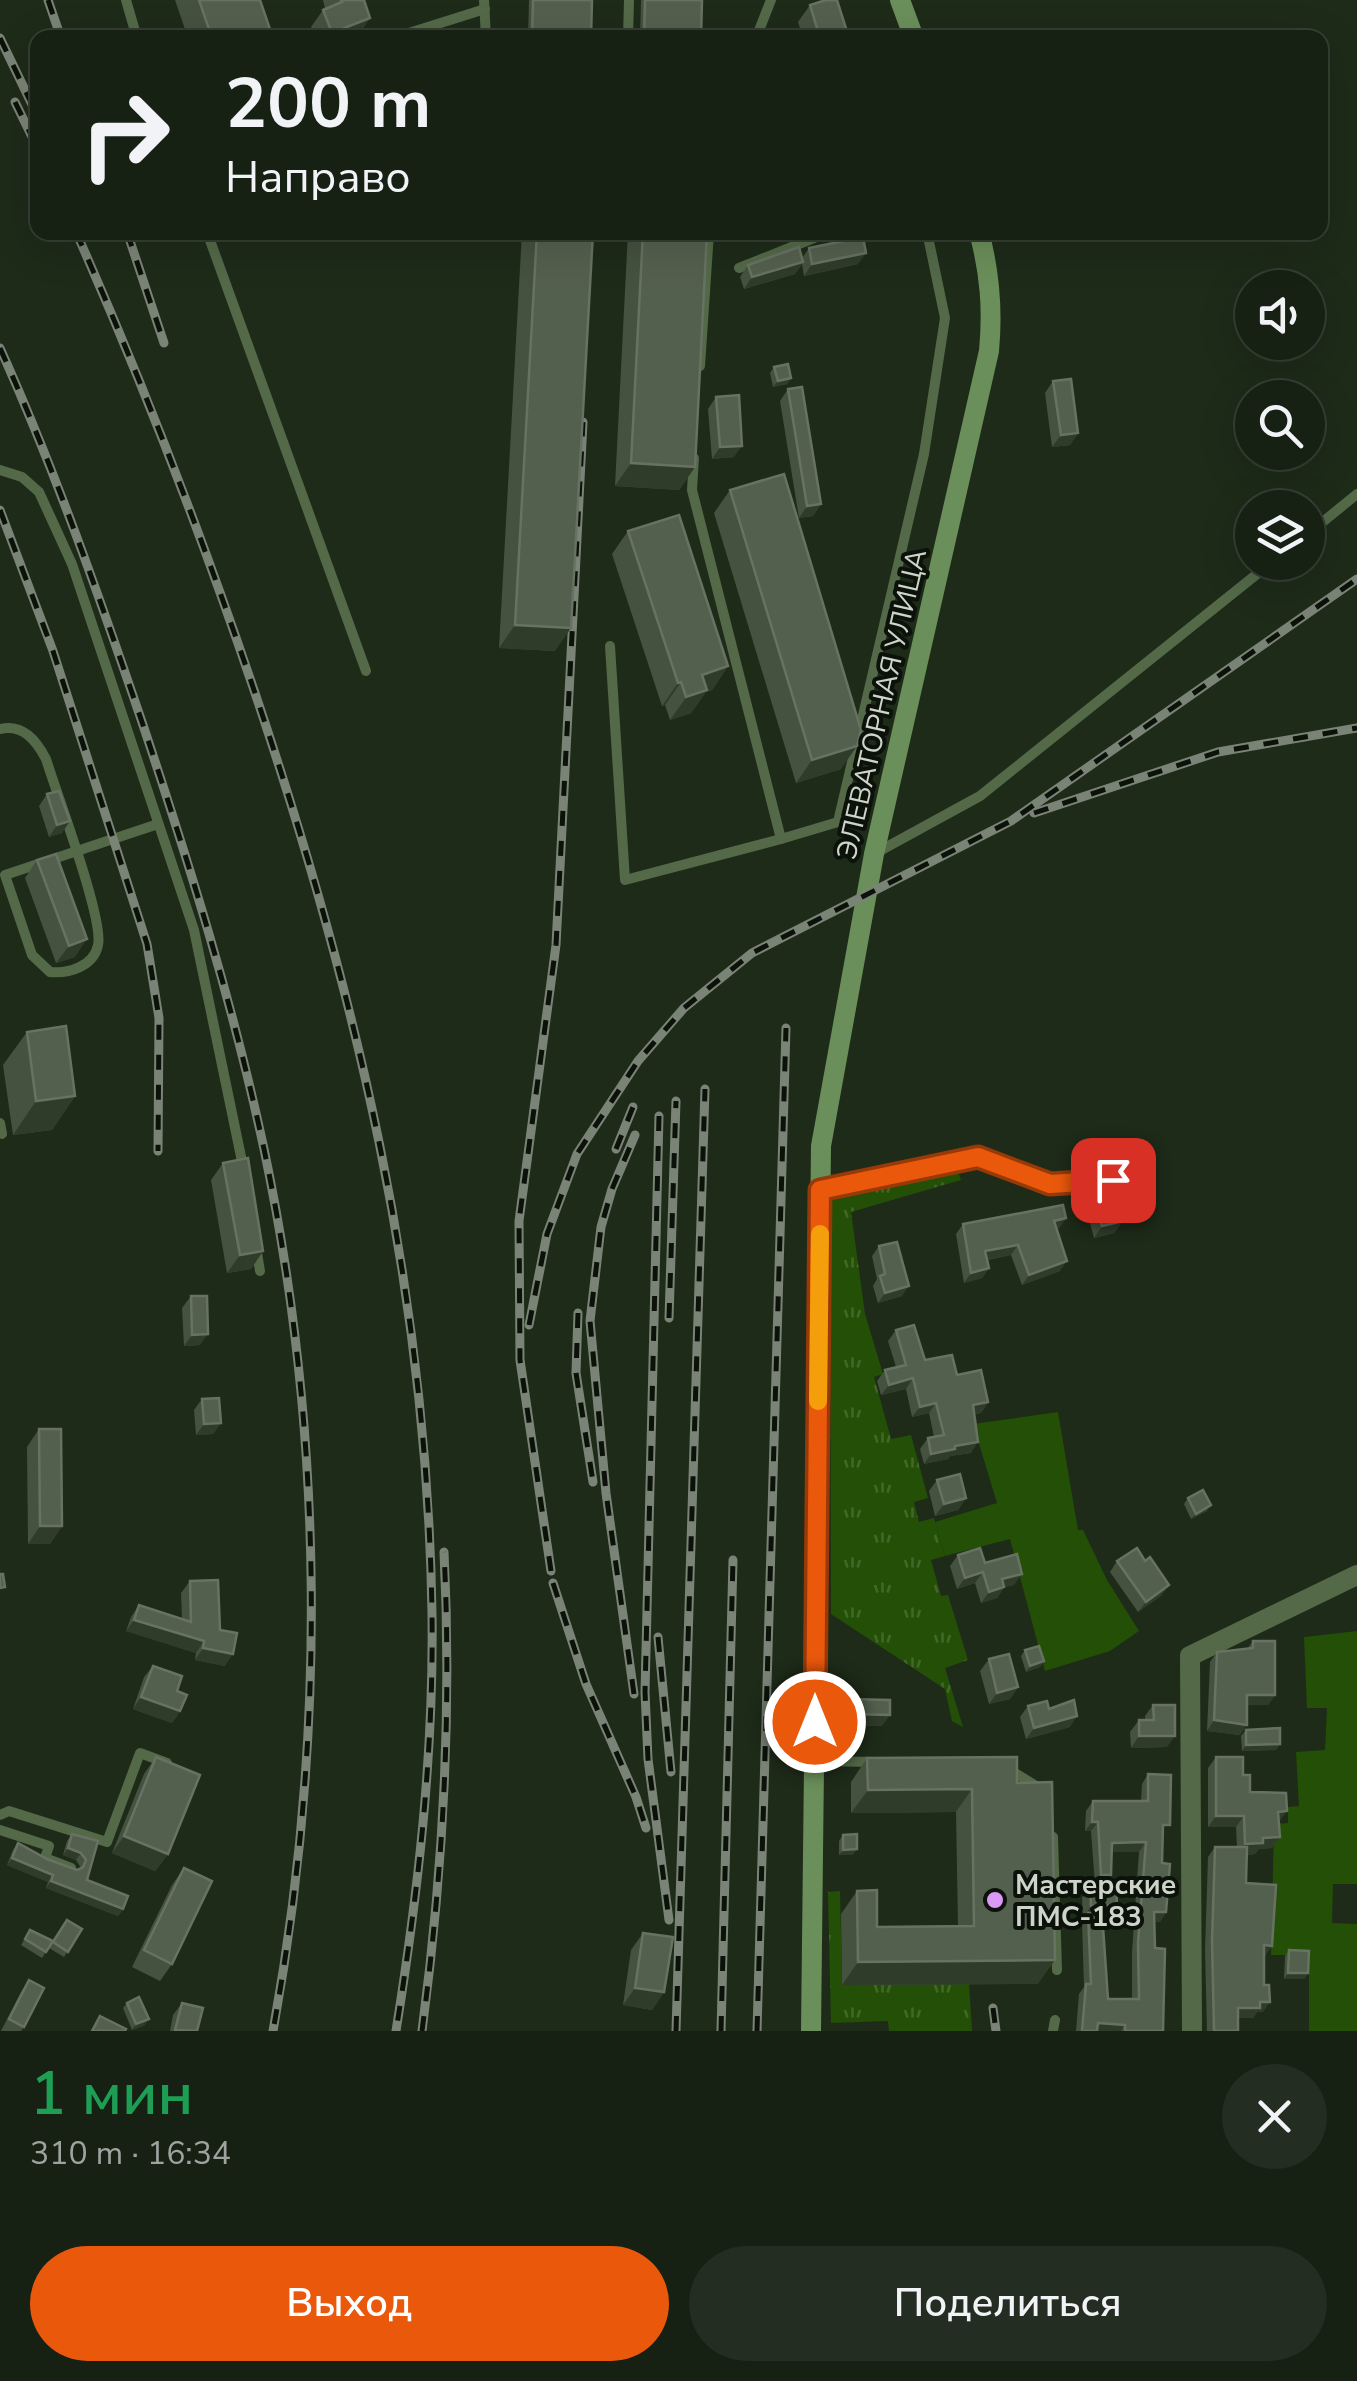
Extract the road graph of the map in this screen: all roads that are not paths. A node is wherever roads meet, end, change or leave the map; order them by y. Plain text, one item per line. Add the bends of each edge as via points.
1 (126, 0) edge
2 (628, 0) edge
3 (771, 0) edge
4 (900, 0) edge
5 (484, 4) edge
6 (134, 30) edge
7 (414, 30) edge
8 (486, 30) edge
9 (628, 30) edge
10 (759, 30) edge
11 (911, 30) edge
12 (210, 240) edge
13 (708, 240) edge
14 (809, 240) edge
15 (929, 240) edge
16 (980, 240) edge
17 (739, 268) dead end
18 (700, 371) edge
19 (694, 450) edge
20 (0, 470) edge
21 (1357, 494) edge
22 (1325, 520) edge
23 (1250, 580) edge
24 (610, 646) dead end
25 (366, 671) dead end
26 (0, 729) edge
27 (158, 824) junction
28 (782, 839) junction
29 (76, 851) junction
30 (874, 854) junction
31 (0, 860) edge
32 (5, 875) junction
33 (245, 1180) edge
34 (1138, 1185) dead end
35 (820, 1190) junction
36 (254, 1234) edge
37 (260, 1271) dead end
38 (1357, 1575) edge
39 (814, 1761) junction
40 (891, 1763) edge
41 (996, 1764) edge
42 (182, 1768) edge
43 (1052, 1800) edge
44 (0, 1814) edge
45 (1052, 1819) edge
46 (0, 1830) edge
47 (72, 1868) edge
48 (1057, 1970) edge
49 (810, 2031) edge
50 (1192, 2031) edge

1 - 6 lane
2 - 9 lane
3 - 10 lane
4 - 11 street
5 - 7 lane
5 - 8 lane
12 - 25 lane
13 - 18 lane
14 - 17 lane
15 - 28 lane via 945,318 924,454 838,822
16 - 30 street, ЭЛЕВАТОРНАЯ УЛИЦА via 993,311 989,351
19 - 28 lane via 692,490
20 - 27 lane via 29,482 47,507
21 - 22 lane
23 - 30 lane via 980,796
24 - 28 lane via 625,880
26 - 29 lane via 12,726 39,747
27 - 29 lane
27 - 33 lane via 194,930
29 - 32 lane
29 - 32 lane via 99,937 95,955 82,966 60,973 41,967
30 - 35 street, ЭЛЕВАТОРНАЯ УЛИЦА via 821,1146
31 - 32 lane
34 - 35 lane via 1050,1184 978,1157
35 - 39 street, ЭЛЕВАТОРНАЯ УЛИЦА
36 - 37 lane
38 - 50 street via 1190,1656
39 - 40 lane
39 - 49 street, ЭЛЕВАТОРНАЯ УЛИЦА
41 - 43 lane via 1038,1785
42 - 44 lane via 140,1753 107,1842 10,1811
45 - 48 lane
46 - 47 lane via 49,1846 45,1858

